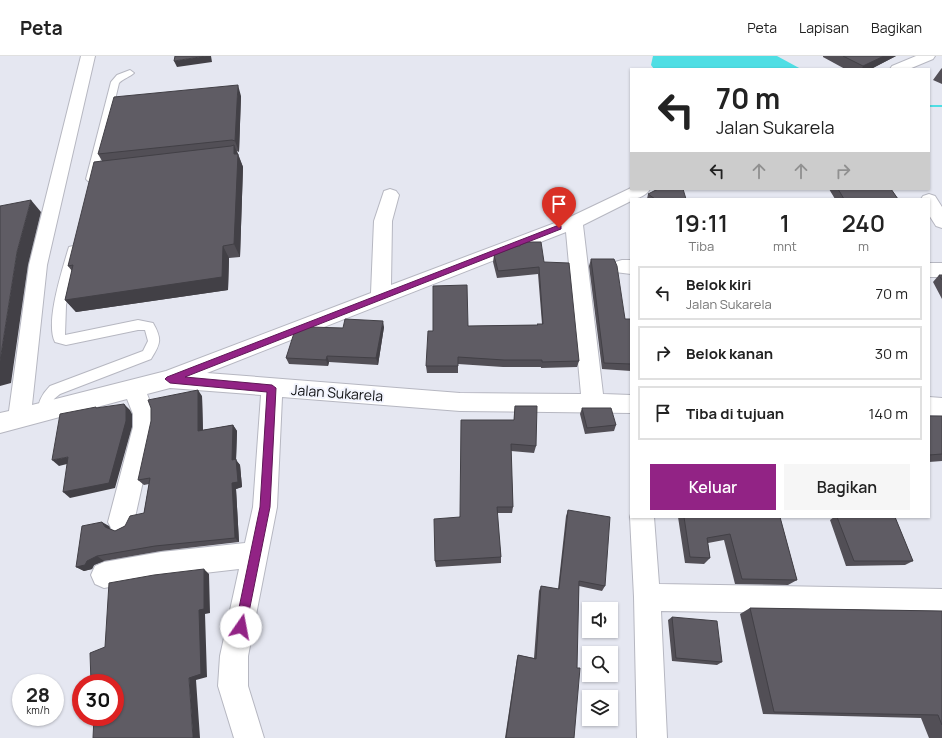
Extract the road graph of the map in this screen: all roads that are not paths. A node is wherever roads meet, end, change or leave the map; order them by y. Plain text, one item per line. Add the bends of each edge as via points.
1 (88, 56) edge
2 (928, 56) edge
3 (899, 68) edge
4 (130, 72) dead end
5 (90, 187) edge
6 (640, 190) edge
7 (390, 195) dead end
8 (930, 202) edge
9 (574, 222) junction
10 (942, 222) edge
11 (76, 240) edge
12 (930, 270) edge
13 (942, 270) edge
14 (381, 297) junction
15 (170, 379) junction
16 (134, 388) junction
17 (272, 388) junction
18 (593, 403) junction
19 (930, 406) edge
20 (942, 406) edge
21 (630, 407) edge
22 (45, 411) junction
23 (9, 420) edge
24 (642, 518) edge
25 (121, 522) dead end
26 (256, 554) junction
27 (104, 575) dead end
28 (647, 597) junction
29 (942, 602) edge
30 (249, 738) edge
31 (652, 738) edge

1 - 23 street via 38,265
2 - 3 street
4 - 5 lane via 115,82 97,171
6 - 9 street
7 - 14 street via 383,220
8 - 10 street
9 - 14 street
9 - 18 street
11 - 22 lane via 62,293 59,339 66,340 138,325 149,326 154,334 154,343 147,355 55,390 48,397
12 - 13 street
14 - 15 street
15 - 16 street, Jalan Sukarela
15 - 17 street, Jalan Sukarela
16 - 22 street, Jalan Sukarela
16 - 25 street via 144,414 144,427
17 - 18 street, Jalan Sukarela via 460,402
17 - 26 street via 265,507
18 - 21 street, Jalan Sukarela
19 - 20 street
22 - 23 street, Jalan Sukarela
24 - 28 street
26 - 27 street via 161,565
26 - 30 street via 234,656 233,686
28 - 29 street
28 - 31 street

